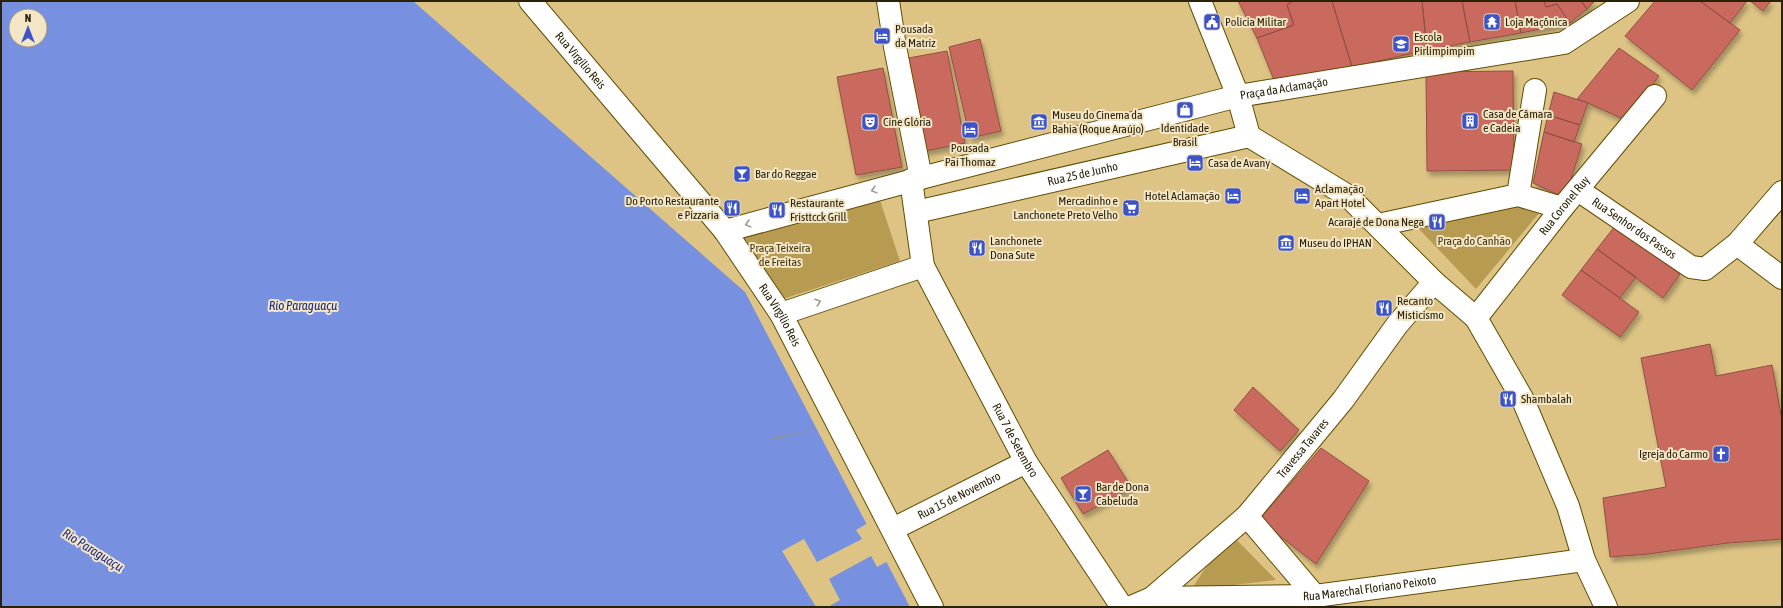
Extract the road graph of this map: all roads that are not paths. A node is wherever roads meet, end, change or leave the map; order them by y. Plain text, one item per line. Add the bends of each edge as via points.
1 (530, 1) edge
2 (888, 1) edge
3 (1200, 1) edge
4 (1628, 1) edge
5 (1535, 90) dead end
6 (1238, 96) junction
7 (1655, 96) dead end
8 (1249, 136) junction
9 (916, 179) junction
10 (1578, 190) junction
11 (1782, 192) edge
12 (1518, 195) junction
13 (1562, 208) junction
14 (916, 212) junction
15 (1378, 225) junction
16 (725, 230) junction
17 (1738, 244) junction
18 (923, 266) junction
19 (1782, 278) edge
20 (1434, 282) junction
21 (781, 314) junction
22 (1476, 318) junction
23 (1026, 462) junction
24 (1247, 516) junction
25 (892, 529) junction
26 (1584, 560) junction
27 (1315, 596) junction
28 (1152, 598) junction
29 (932, 607) edge
30 (1122, 607) edge
31 (1131, 607) edge
32 (1606, 607) edge

1 - 16 street, Rua Virgílio Reis
2 - 9 street
3 - 6 street
4 - 6 street, Praça da Aclamação via 1564,43
5 - 12 street
6 - 8 street, Praça da Aclamação
6 - 9 street
7 - 10 street, Rua Coronel Ruy
8 - 14 street, Rua 25 de Junho
8 - 15 street via 1348,196
9 - 14 street
9 -> 16 street
10 - 13 street, Rua Coronel Ruy
10 - 17 street, Rua Senhor dos Passos via 1691,267 1705,269
11 - 17 street
12 - 13 street
12 - 15 street
13 - 22 street, Rua Coronel Ruy
14 - 18 street
15 - 20 street
16 - 21 street, Rua Virgílio Reis
17 - 19 street
21 -> 18 street
18 - 23 street, Rua 7 de Setembro
20 - 22 street
20 - 24 street, Travessa Tavares via 1397,325 1344,400
21 - 25 street, Rua Virgílio Reis
22 - 26 street via 1523,400 1568,506
23 - 25 street, Rua 15 de Novembro
23 - 30 street, Rua 7 de Setembro
24 - 27 street
24 - 28 street, Travessa Tavares
25 - 29 street, Rua Virgílio Reis
26 - 27 street, Rua Marechal Floriano Peixoto
26 - 32 street
27 - 28 street, Rua Marechal Floriano Peixoto
28 - 31 street

